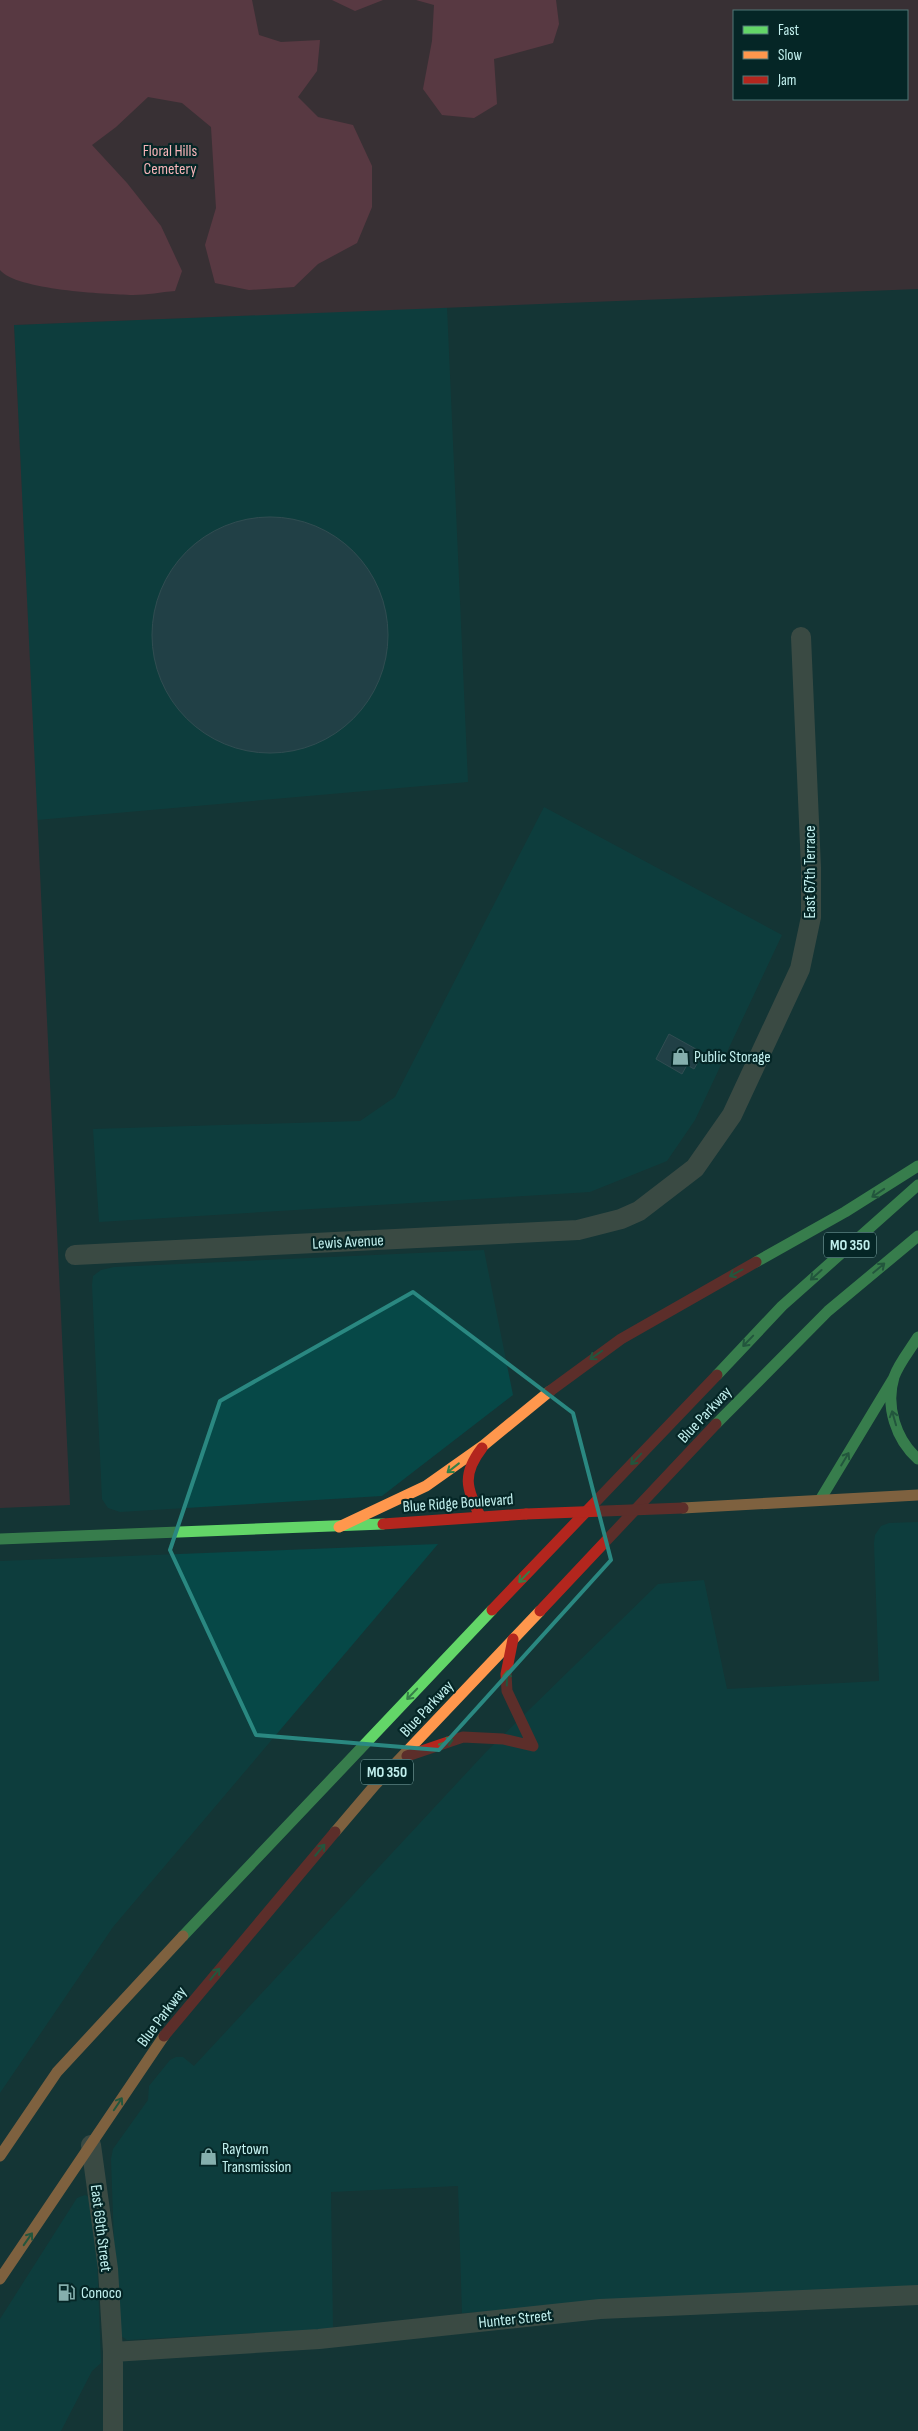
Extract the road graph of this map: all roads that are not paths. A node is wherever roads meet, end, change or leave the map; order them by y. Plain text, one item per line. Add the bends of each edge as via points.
1 (801, 638) dead end
2 (918, 1166) edge
3 (918, 1185) edge
4 (620, 1219) joint
5 (918, 1236) edge
6 (75, 1255) dead end
7 (918, 1337) edge
8 (893, 1379) junction
9 (491, 1438) junction
10 (918, 1459) edge
11 (918, 1495) edge
12 (820, 1500) junction
13 (480, 1516) junction
14 (339, 1527) junction
15 (0, 1539) edge
16 (513, 1639) junction
17 (400, 1758) junction
18 (91, 2145) junction
19 (0, 2156) edge
20 (0, 2279) edge
21 (918, 2295) edge
22 (113, 2352) junction
23 (114, 2431) edge

1 - 4 street, East 67th Terrace via 811,917 800,969 732,1115 695,1168 638,1211
2 -> 9 main road via 852,1210 668,1309 620,1339
3 -> 19 main road, Blue Parkway / MO 350 via 782,1306 288,1824 57,2072
4 - 6 street, Lewis Avenue via 578,1230
16 -> 5 main road, Blue Parkway / MO 350 via 828,1311
7 - 8 main road
10 -> 8 main road via 903,1444 896,1427 891,1409
12 -> 8 main road
9 - 13 main road via 475,1455 467,1476 468,1492
9 -> 14 main road via 419,1491
11 - 12 main road, Blue Ridge Boulevard
12 - 13 main road, Blue Ridge Boulevard, bridge
13 - 14 main road, Blue Ridge Boulevard
14 - 15 main road, Blue Ridge Boulevard
16 - 17 main road, Blue Parkway / MO 350
17 -> 16 main road via 463,1737 503,1739 533,1746 506,1691
18 -> 17 main road, Blue Parkway / MO 350 via 168,2030
20 -> 18 main road, Blue Parkway / MO 350
18 - 22 street, East 69th Street via 107,2255
21 - 22 street, Hunter Street via 600,2309 319,2339
22 - 23 street, East 69th Street

